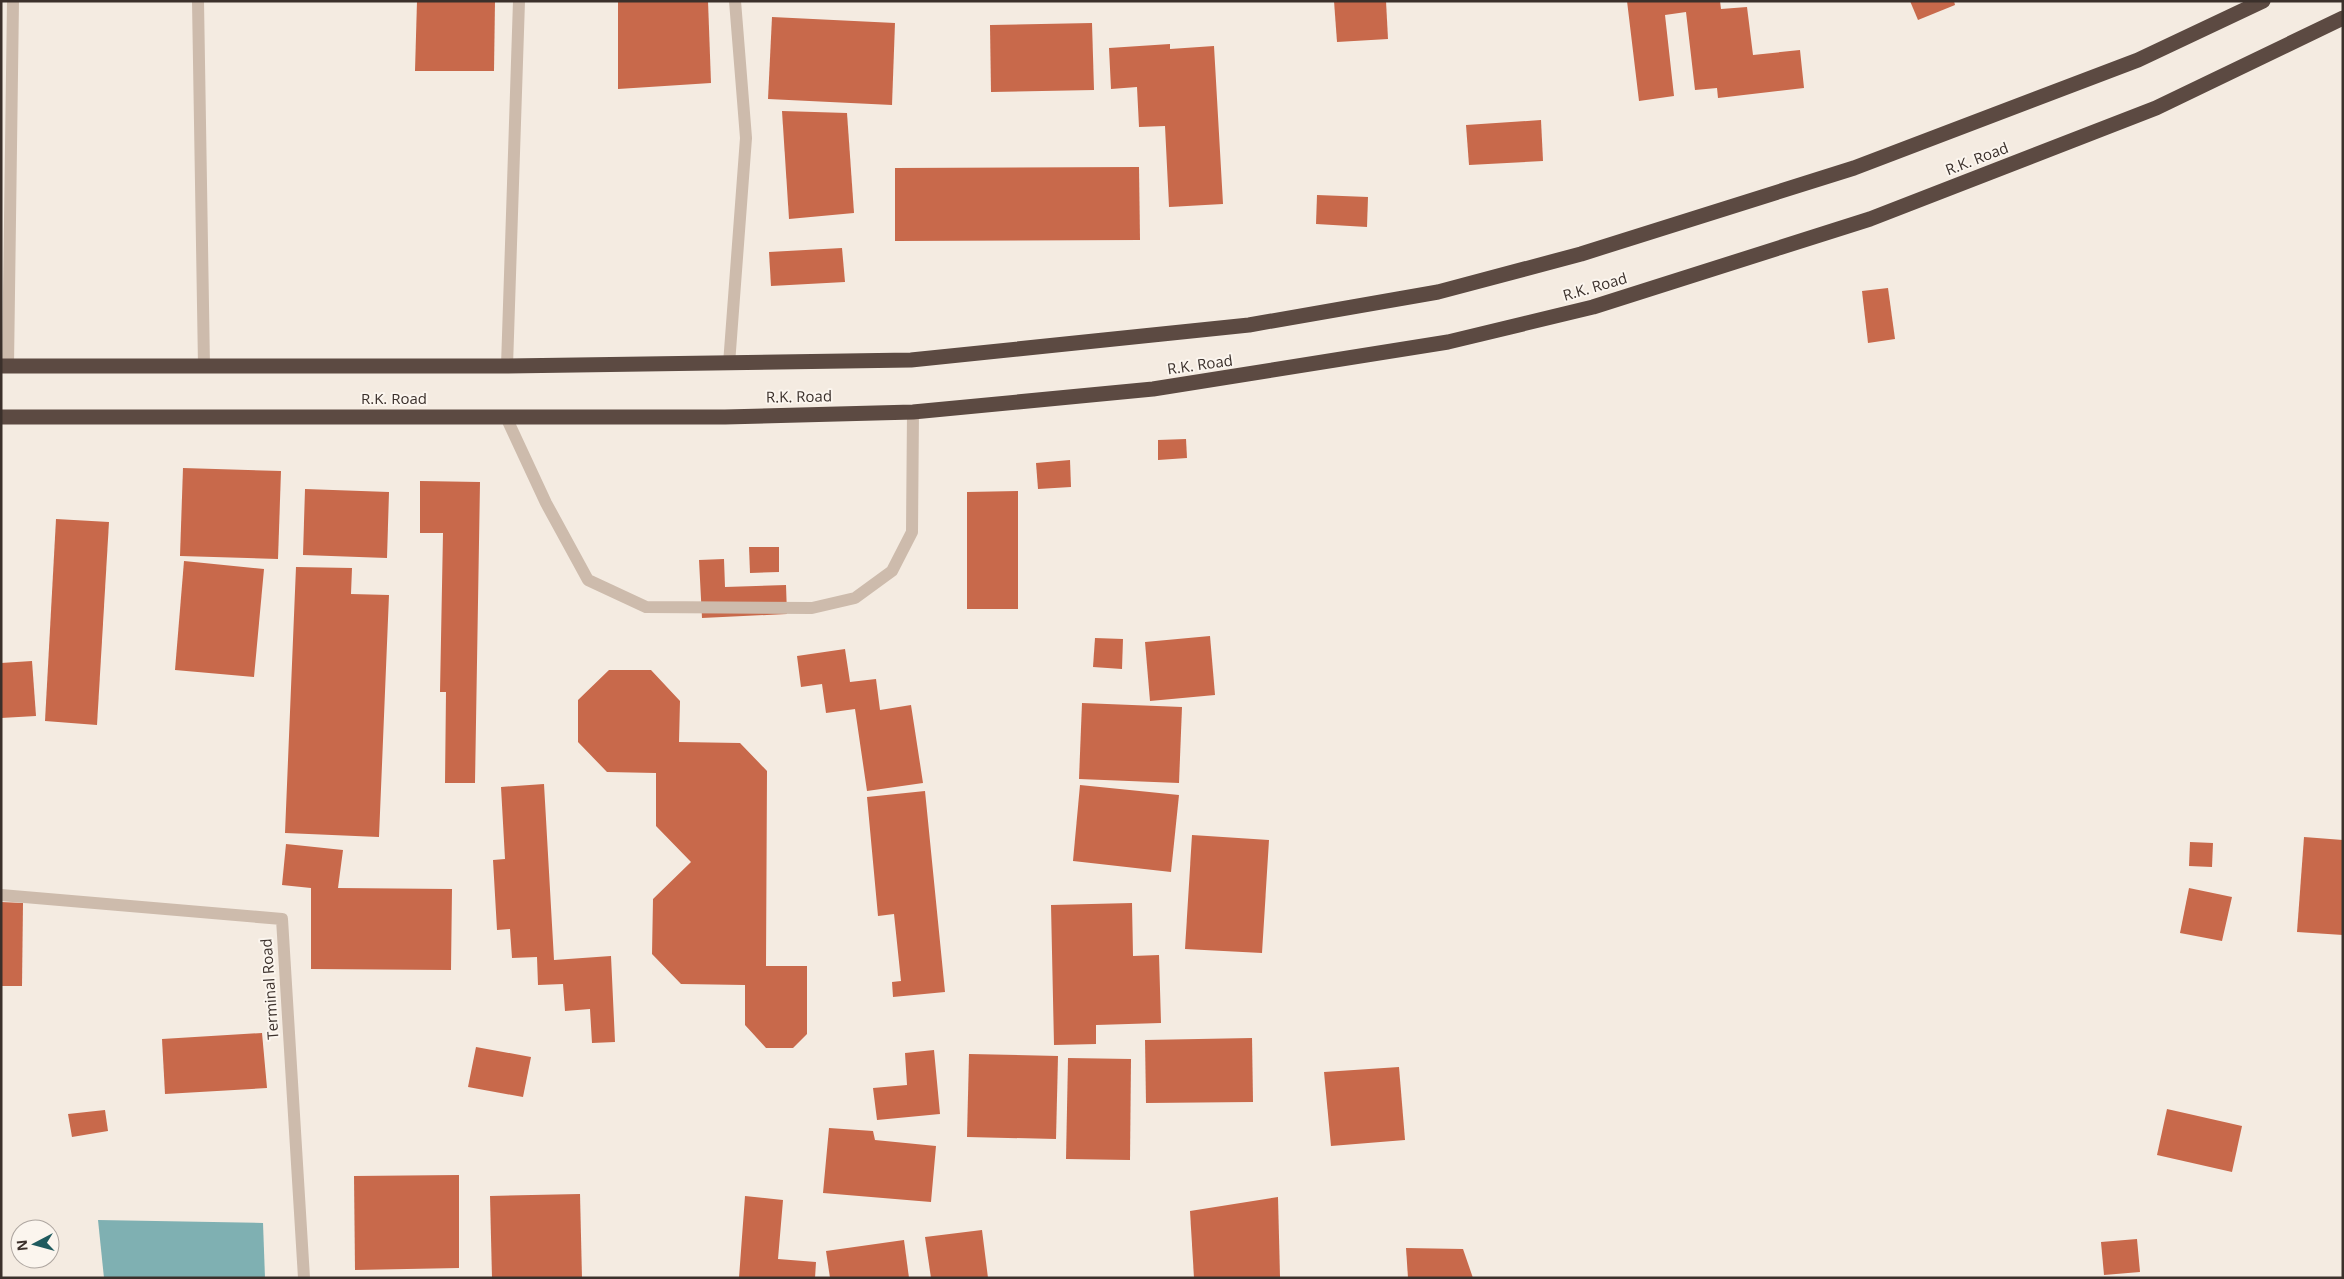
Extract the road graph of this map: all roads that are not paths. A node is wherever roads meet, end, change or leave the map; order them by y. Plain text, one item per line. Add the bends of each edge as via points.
1 (13, 1) edge
2 (198, 1) edge
3 (519, 1) edge
4 (735, 1) edge
5 (2263, 1) edge
6 (2343, 18) edge
7 (729, 364) junction
8 (5, 366) edge
9 (204, 366) junction
10 (507, 366) junction
11 (913, 412) junction
12 (1, 417) edge
13 (506, 417) junction
14 (1, 895) edge
15 (304, 1278) edge

1 - 8 street
2 - 9 street
3 - 10 street
4 - 7 street via 746,138
5 - 7 highway via 2138,60 1854,168 1581,254 1438,292 1249,325 1138,338 911,360
6 - 11 highway, R.K. Road via 2156,108 1880,216 1593,307 1448,342 1252,375 1153,389
7 - 10 highway
8 - 9 highway
9 - 10 highway
11 - 13 highway, R.K. Road via 725,417
11 - 13 street via 912,532 892,571 856,598 812,608 646,607 588,580 546,503
12 - 13 highway, R.K. Road
14 - 15 street, Terminal Road via 282,919

